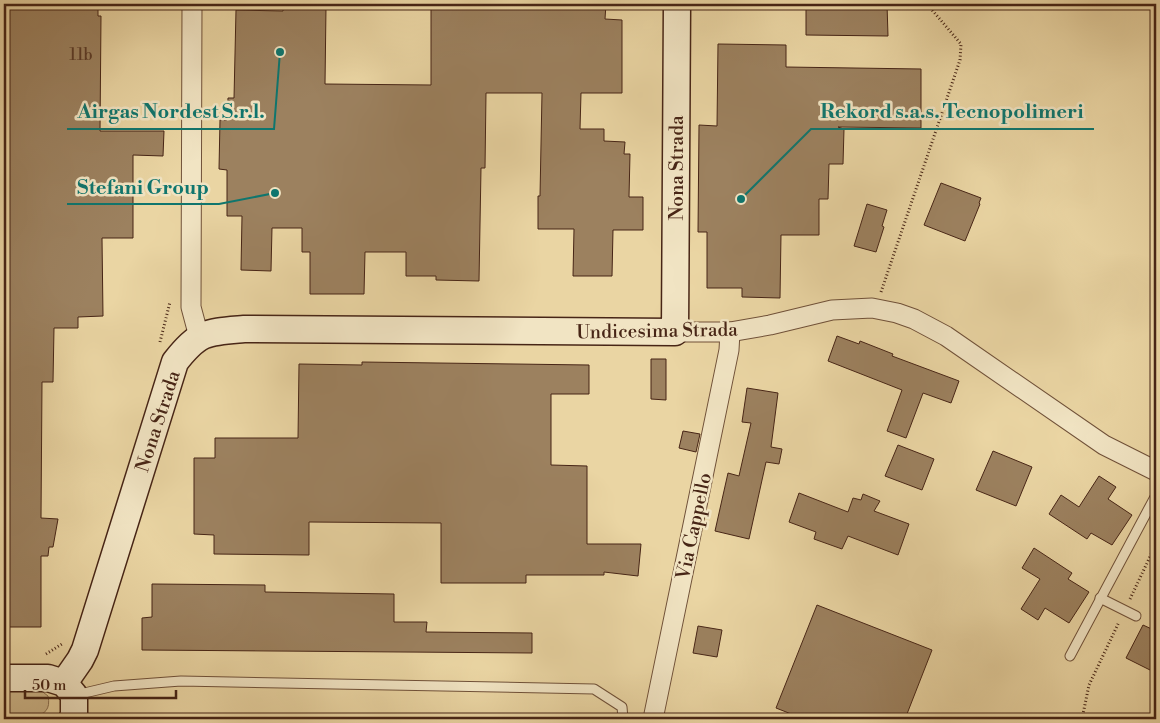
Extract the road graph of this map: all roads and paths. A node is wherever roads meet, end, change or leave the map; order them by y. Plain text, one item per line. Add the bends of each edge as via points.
1 (192, 4) edge
2 (677, 4) edge
3 (927, 4) edge
4 (872, 308) junction
5 (675, 332) junction
6 (730, 332) junction
7 (199, 337) junction
8 (1156, 471) edge
9 (1156, 495) edge
10 (1156, 544) edge
11 (1100, 598) junction
12 (1124, 611) junction
13 (1136, 616) dead end
14 (64, 643) dead end
15 (1070, 656) dead end
16 (40, 658) dead end
17 (4, 678) edge
18 (70, 699) edge
19 (623, 719) edge
20 (653, 719) edge
21 (1082, 719) edge

1 - 7 street via 191,307
2 - 5 street, Nona Strada
3 - 4 path via 961,44 960,60 884,284
4 - 6 street, Undicesima Strada via 832,310
4 - 8 street via 914,318 946,336 1104,445
5 - 6 street, Undicesima Strada
5 - 7 street, Undicesima Strada via 244,329
6 - 20 street, Via Cappello
7 - 18 street, Nona Strada via 176,362
9 - 11 lane
10 - 12 path
11 - 12 lane
11 - 15 lane
12 - 13 lane
12 - 21 path via 1089,685
14 - 16 path
17 - 18 street via 48,678
18 - 19 lane via 114,686 181,681 594,689 622,707

